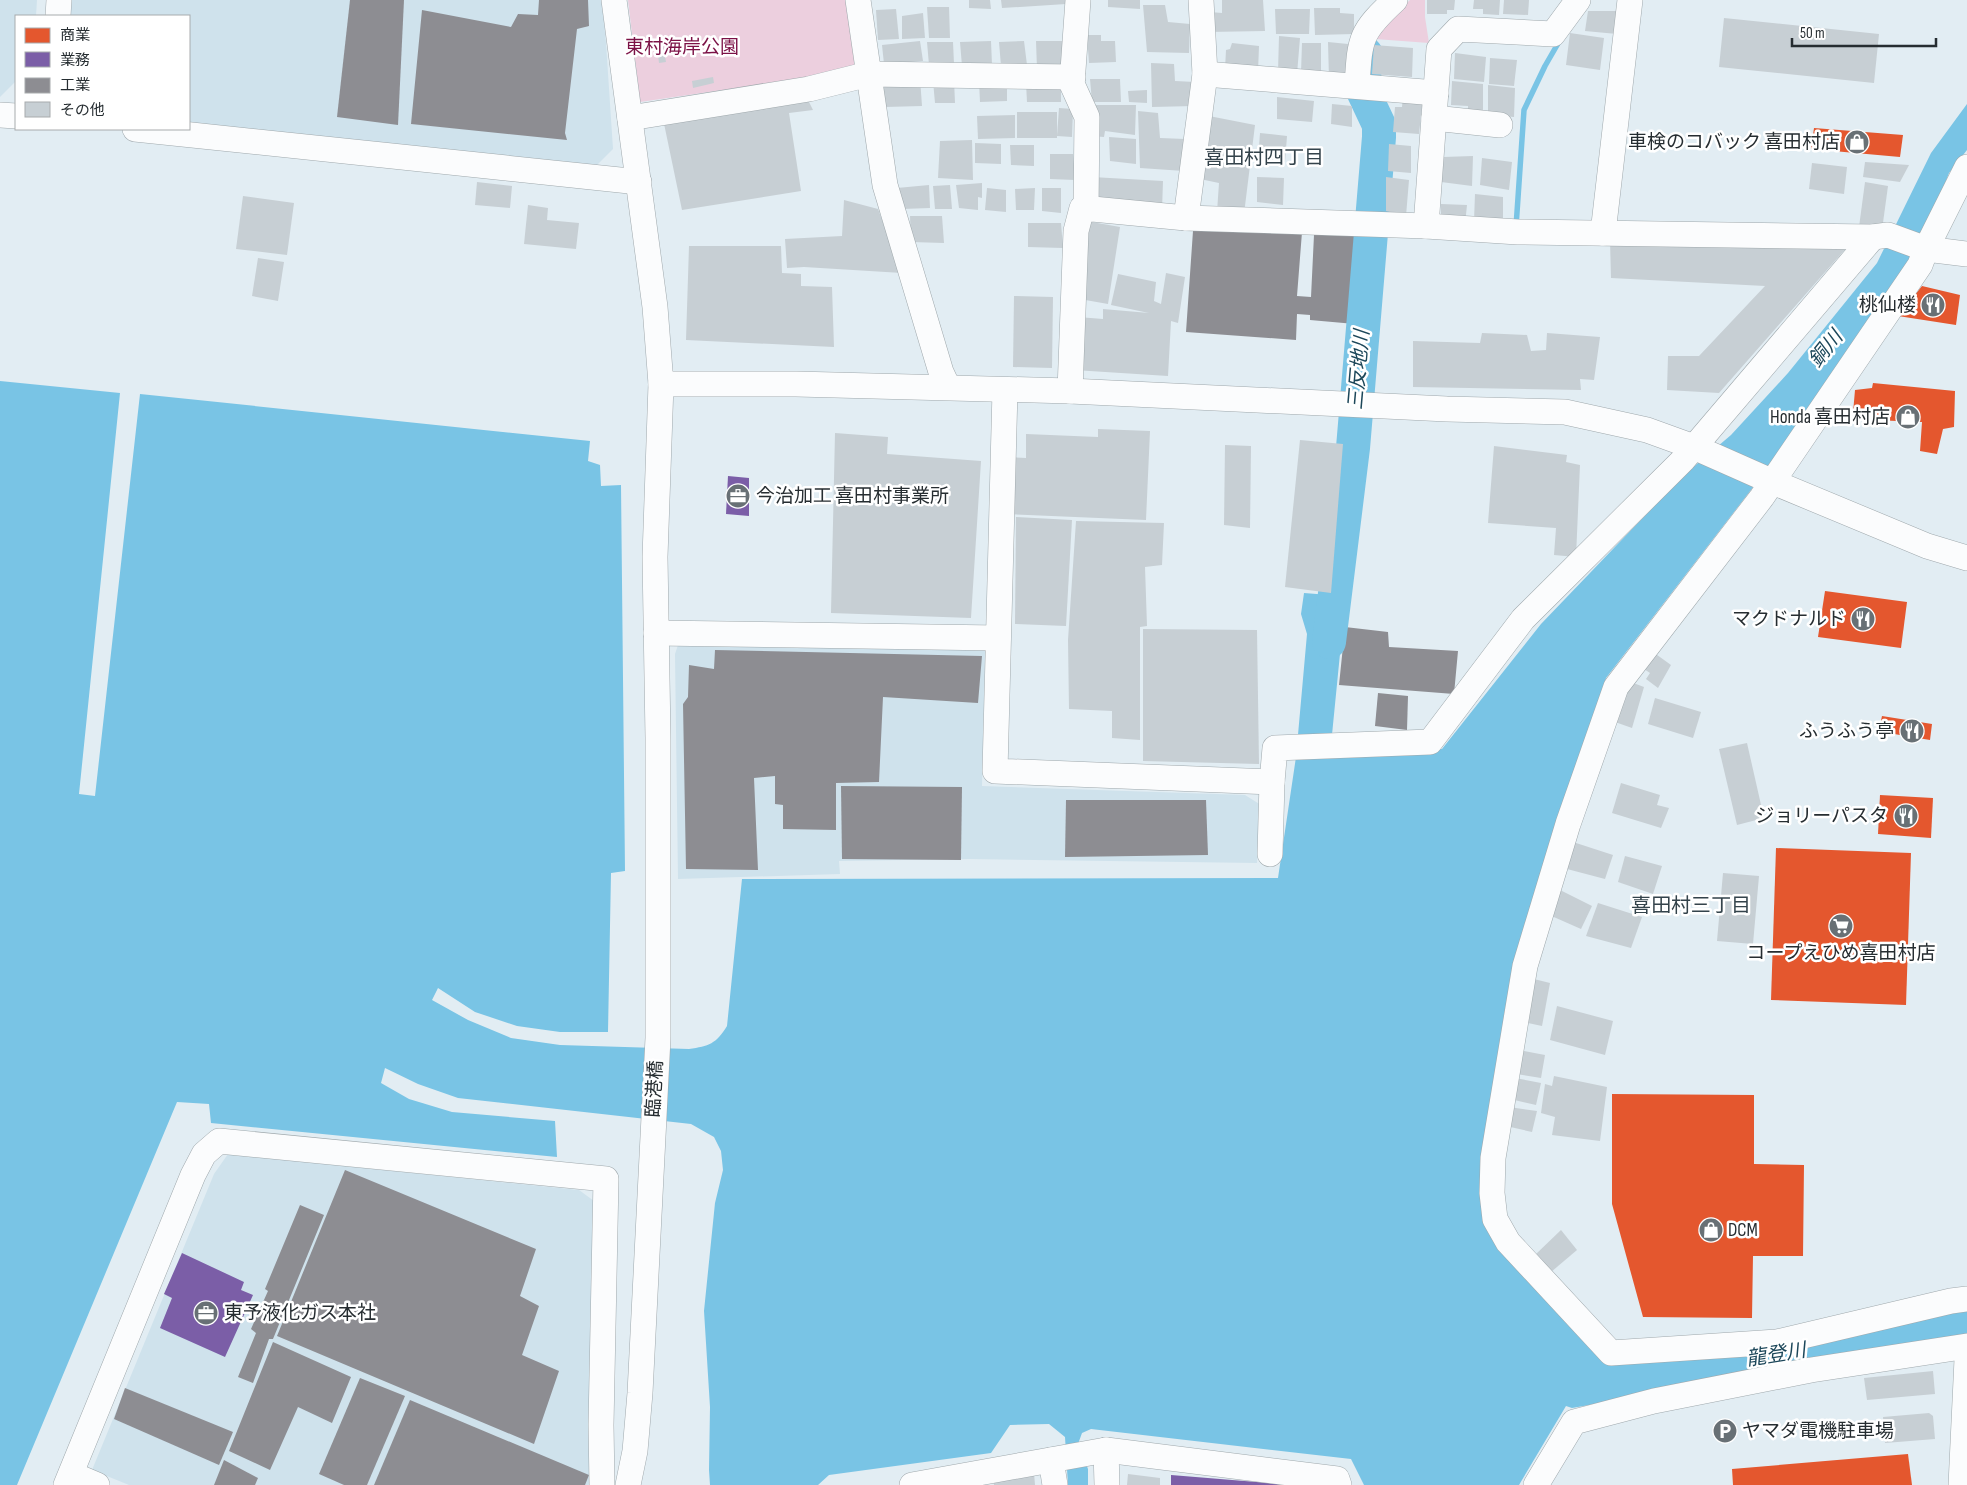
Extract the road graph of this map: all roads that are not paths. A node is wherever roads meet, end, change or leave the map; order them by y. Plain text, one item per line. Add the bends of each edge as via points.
1 (59, 0) edge
2 (614, 0) edge
3 (858, 0) edge
4 (1078, 0) edge
5 (1201, 0) edge
6 (1395, 0) edge
7 (1578, 0) edge
8 (1630, 0) edge
9 (58, 15) edge
10 (869, 74) junction
11 (1205, 74) junction
12 (1073, 77) junction
13 (1356, 86) junction
14 (1436, 93) junction
15 (0, 115) edge
16 (15, 116) edge
17 (630, 118) junction
18 (1434, 118) junction
19 (1500, 125) dead end
20 (145, 130) edge
21 (1967, 167) edge
22 (639, 182) junction
23 (1086, 208) junction
24 (1186, 218) junction
25 (1426, 226) junction
26 (1603, 233) junction
27 (1873, 237) junction
28 (1926, 249) junction
29 (1967, 254) edge
30 (661, 384) junction
31 (948, 388) junction
32 (1005, 390) junction
33 (1070, 391) junction
34 (1694, 447) junction
35 (1769, 480) junction
36 (1967, 558) edge
37 (656, 633) junction
38 (998, 638) junction
39 (1272, 782) junction
40 (1270, 854) dead end
41 (1967, 1299) edge
42 (1796, 1338) junction
43 (1967, 1346) edge
44 (1967, 1359) edge
45 (1801, 1372) junction
46 (1106, 1450) junction
47 (1051, 1460) junction
48 (69, 1480) edge
49 (97, 1485) edge
50 (602, 1485) edge
51 (628, 1485) edge
52 (912, 1485) edge
53 (1055, 1485) edge
54 (1107, 1485) edge
55 (1339, 1485) edge
56 (1536, 1485) edge
57 (1961, 1485) edge

1 - 9 street
2 - 17 street, 臨港橋
3 - 10 street
4 - 12 street
5 - 11 street
6 - 13 street via 1366,30 1359,50
7 - 14 street via 1552,34 1458,29 1439,49
8 - 26 street
10 - 12 street
10 - 17 street via 808,88
10 - 31 street via 885,185
11 - 13 street
11 - 24 street
12 - 23 street via 1072,84 1087,117
13 - 14 street
14 - 18 street
15 - 16 street
17 - 22 street, 臨港橋
18 - 19 street
18 - 25 street
20 - 22 street
21 - 28 street
22 - 30 street, 臨港橋
23 - 24 street
23 - 33 street via 1082,208 1076,231
24 - 25 street
25 - 26 street
26 - 27 street
27 - 28 street via 1888,235
27 - 34 street
28 - 29 street
28 - 35 street via 1920,265
30 - 31 street
30 - 37 street, 臨港橋 via 655,557
31 - 32 street
32 - 33 street
32 - 38 street
33 - 34 street via 1565,412 1647,430
34 - 35 street
34 - 39 street via 1524,619 1430,742 1275,748
35 - 36 street via 1927,546
35 - 42 street via 1616,687 1568,824 1525,966 1493,1158 1492,1192 1495,1220 1508,1242 1611,1353
37 - 38 street
37 - 51 street, 臨港橋 via 658,1038 640,1392 635,1451
38 - 39 street via 995,771
39 - 40 street
41 - 42 street
42 - 45 street
43 - 45 street
44 - 57 street
45 - 56 street via 1654,1401 1574,1422
46 - 47 street
46 - 54 street
46 - 55 street via 1337,1479
47 - 52 street
47 - 53 street
48 - 49 street
48 - 50 street via 193,1174 204,1154 219,1142 606,1179

